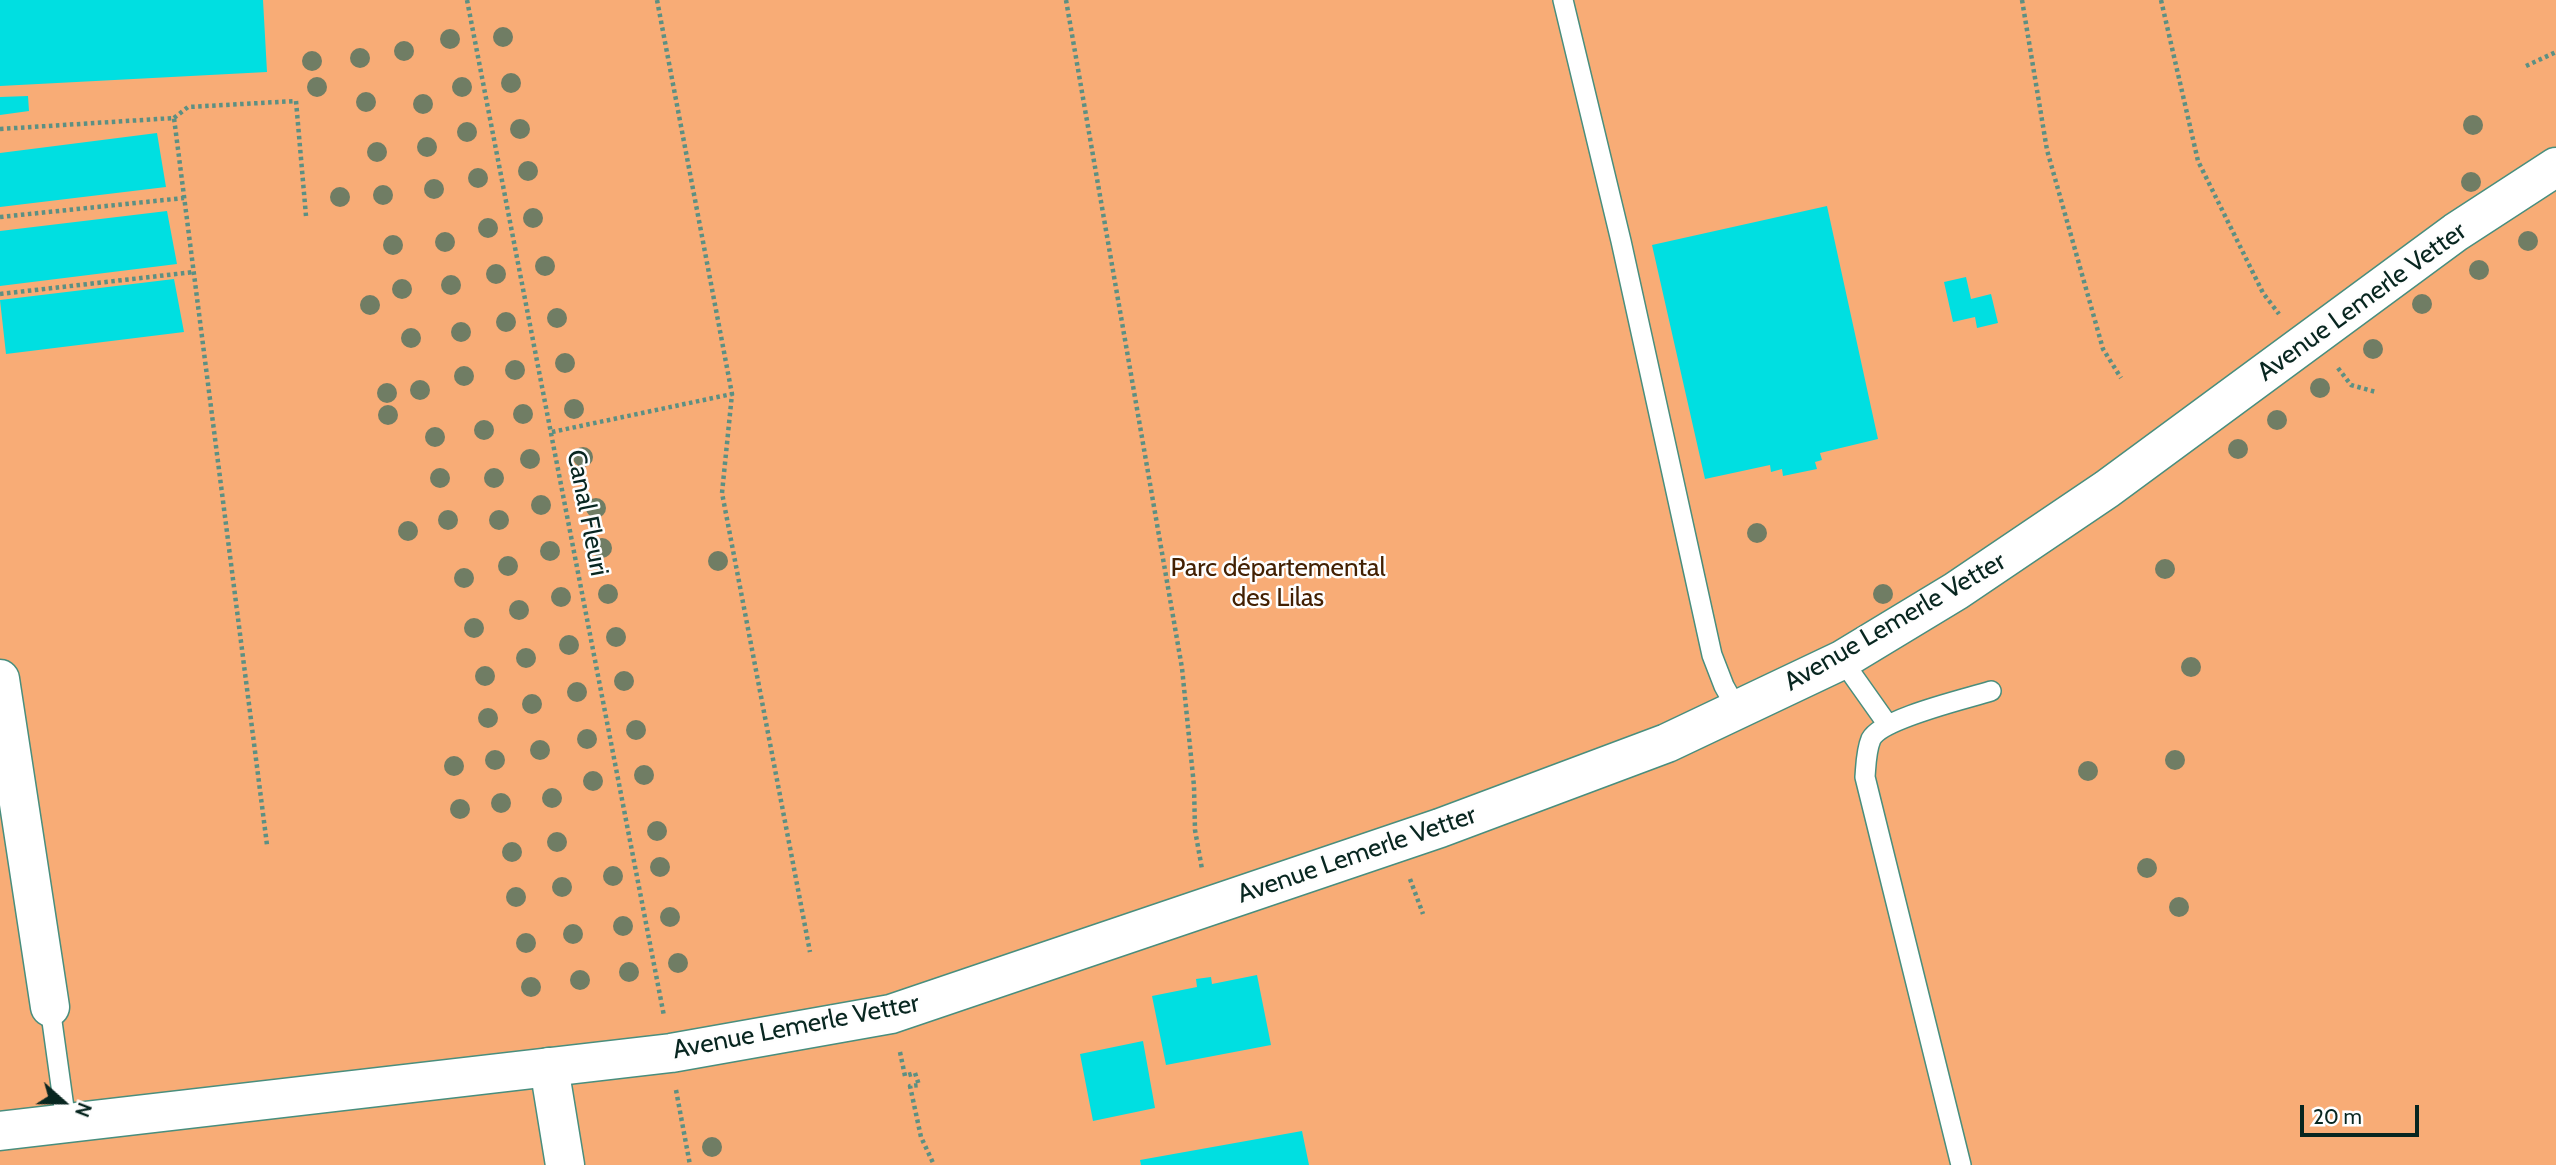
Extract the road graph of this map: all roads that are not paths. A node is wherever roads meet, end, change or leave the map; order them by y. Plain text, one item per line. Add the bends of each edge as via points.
1 (1563, 0) edge
2 (2556, 167) edge
3 (1842, 660) junction
4 (0, 679) edge
5 (1991, 691) dead end
6 (1738, 711) junction
7 (1888, 725) junction
8 (50, 1007) joint
9 (549, 1067) junction
10 (66, 1122) junction
11 (0, 1131) edge
12 (565, 1165) edge
13 (1961, 1165) edge

1 - 6 lane via 1712,655
2 - 3 street, Avenue Lemerle Vetter via 2456,232 2042,535
3 - 6 street, Avenue Lemerle Vetter
3 - 7 lane
4 - 8 street
5 - 7 lane
6 - 9 street, Avenue Lemerle Vetter via 1667,743 1440,828 891,1014 671,1053
7 - 13 lane via 1872,737 1865,777
8 - 10 lane
9 - 10 street, Avenue Lemerle Vetter
9 - 12 street
10 - 11 street, Avenue Lemerle Vetter

